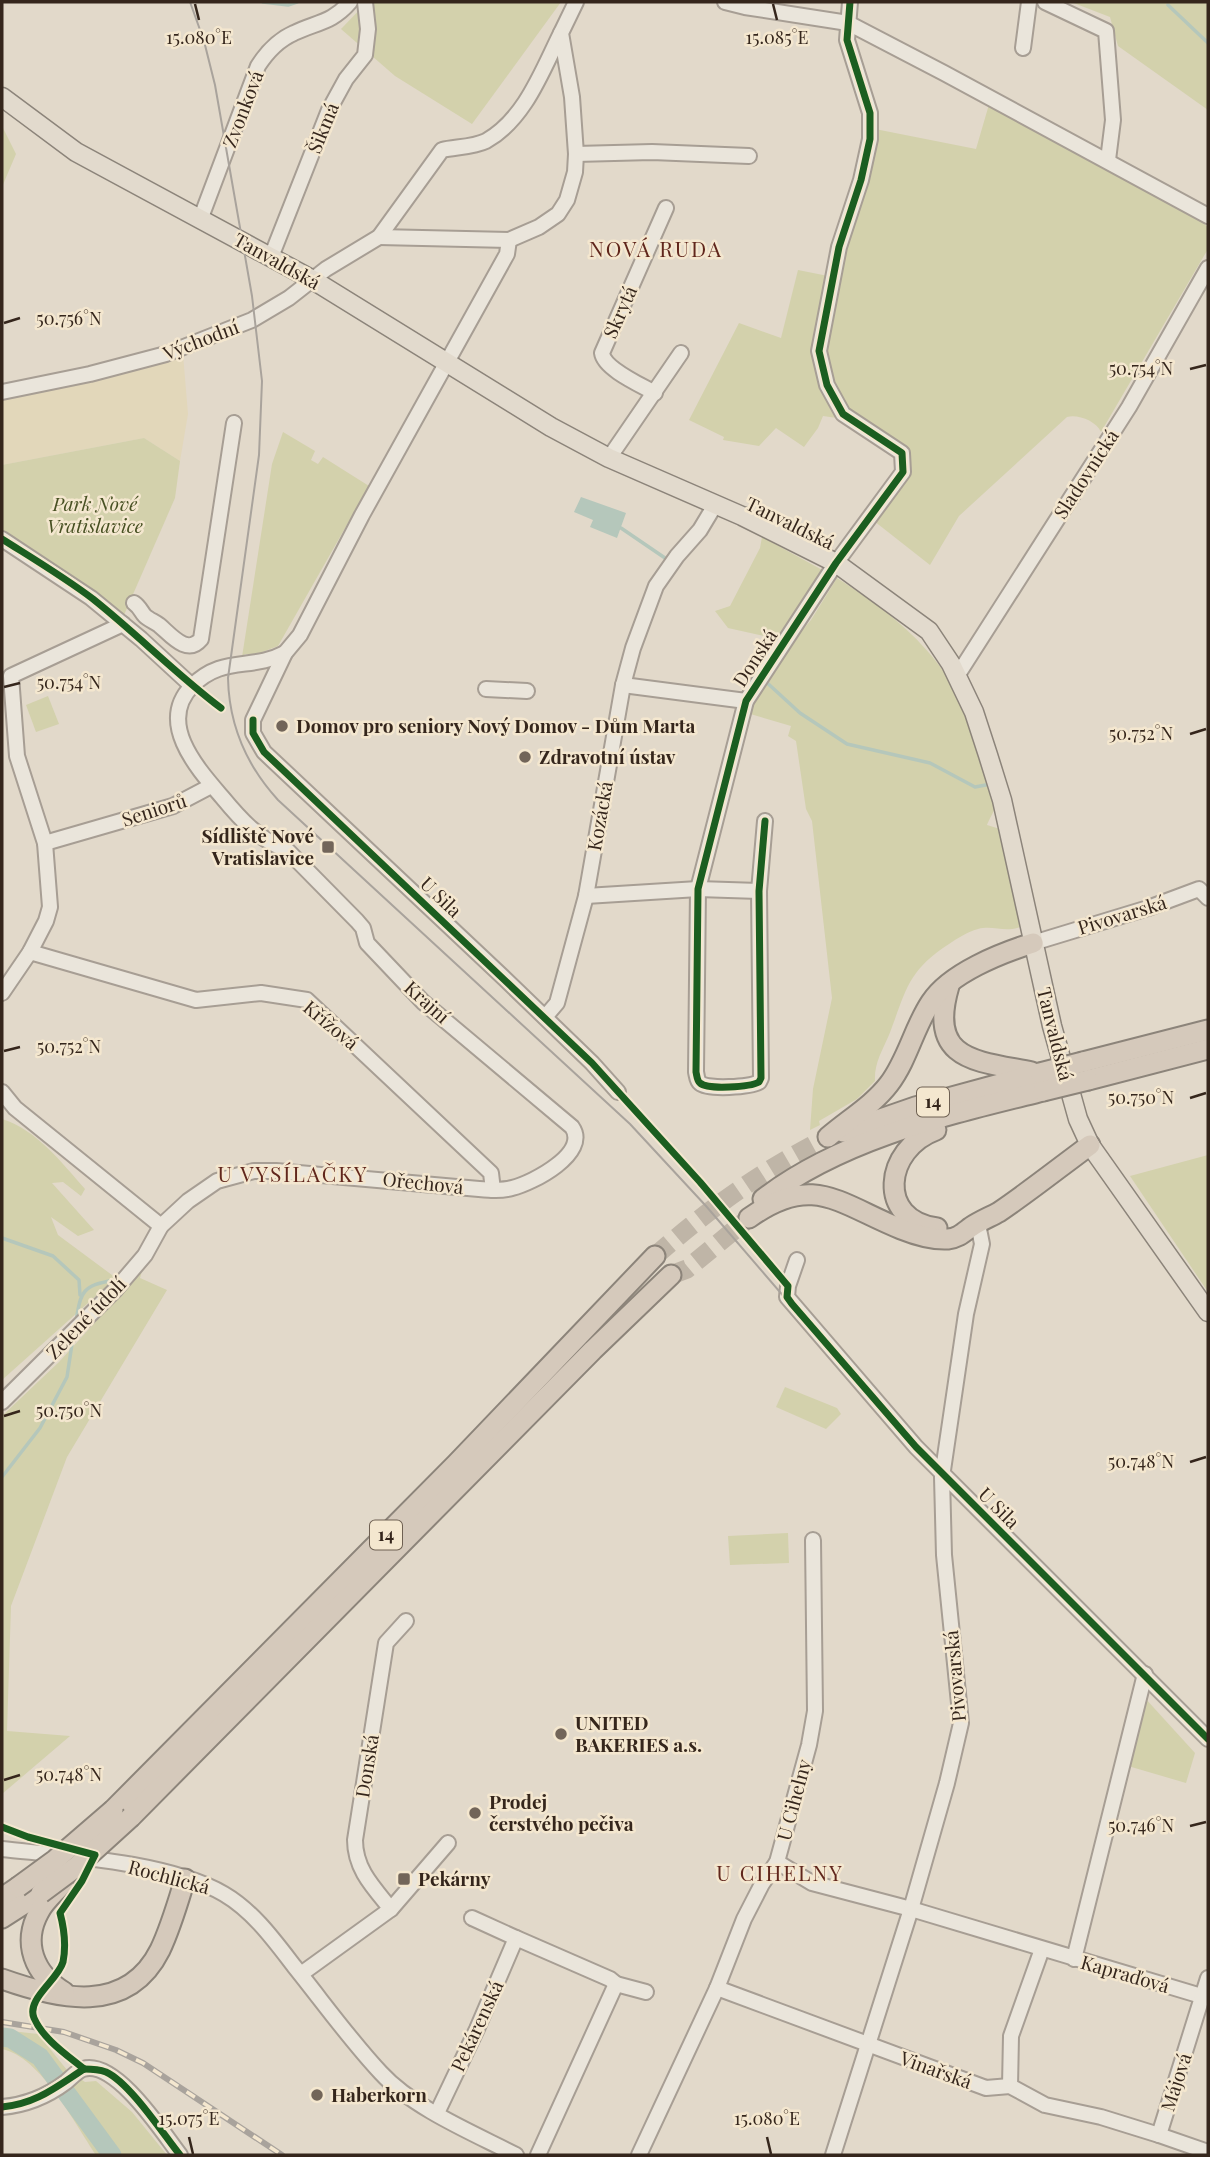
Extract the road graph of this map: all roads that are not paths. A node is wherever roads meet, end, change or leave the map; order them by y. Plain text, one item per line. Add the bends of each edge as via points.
1 (350, 2) edge
2 (365, 2) edge
3 (576, 2) edge
4 (725, 2) edge
5 (850, 2) edge
6 (1029, 2) edge
7 (1045, 2) edge
8 (848, 23) junction
9 (561, 33) junction
10 (1023, 48) dead end
11 (2, 97) edge
12 (576, 153) junction
13 (749, 156) dead end
14 (1108, 160) junction
15 (666, 208) dead end
16 (1208, 216) edge
17 (200, 220) junction
18 (379, 237) junction
19 (509, 240) junction
20 (271, 257) junction
21 (1208, 268) edge
22 (313, 280) junction
23 (681, 353) dead end
24 (446, 363) junction
25 (2, 392) edge
26 (655, 393) junction
27 (234, 423) dead end
28 (608, 457) junction
29 (715, 505) junction
30 (2, 539) edge
31 (836, 563) junction
32 (134, 603) dead end
33 (145, 616) junction
34 (127, 628) junction
35 (285, 653) junction
36 (957, 676) junction
37 (623, 685) junction
38 (192, 686) junction
39 (486, 689) dead end
40 (527, 691) dead end
41 (746, 701) junction
42 (211, 786) junction
43 (765, 821) dead end
44 (45, 843) junction
45 (698, 890) junction
46 (759, 891) junction
47 (586, 896) junction
48 (1208, 898) edge
49 (1033, 943) junction
50 (30, 952) junction
51 (949, 985) junction
52 (2, 993) edge
53 (545, 1017) junction
54 (1208, 1030) edge
55 (1208, 1049) edge
56 (1085, 1071) junction
57 (1038, 1086) junction
58 (2, 1092) edge
59 (618, 1092) dead end
60 (1090, 1145) junction
61 (493, 1190) junction
62 (975, 1225) junction
63 (161, 1226) junction
64 (655, 1256) tunnel mouth
65 (797, 1260) dead end
66 (671, 1275) tunnel mouth
67 (1208, 1312) edge
68 (2, 1402) edge
69 (943, 1475) junction
70 (813, 1540) dead end
71 (406, 1621) dead end
72 (1145, 1674) junction
73 (1208, 1739) edge
74 (122, 1813) junction
75 (447, 1843) dead end
76 (2, 1849) edge
77 (777, 1862) junction
78 (185, 1879) junction
79 (10, 1890) edge
80 (2, 1898) edge
81 (40, 1901) junction
82 (391, 1909) junction
83 (911, 1909) junction
84 (2, 1918) edge
85 (472, 1918) dead end
86 (516, 1938) junction
87 (1042, 1949) junction
88 (1074, 1959) junction
89 (301, 1974) junction
90 (1208, 1978) edge
91 (2, 1979) edge
92 (616, 1984) junction
93 (717, 1988) junction
94 (646, 1992) dead end
95 (74, 1997) junction
96 (1206, 1997) edge
97 (868, 2045) junction
98 (1010, 2086) junction
99 (2, 2107) edge
100 (436, 2113) junction
101 (1159, 2135) junction
102 (1208, 2152) edge
103 (180, 2155) edge
104 (516, 2155) edge
105 (538, 2155) edge
106 (639, 2155) edge
107 (833, 2155) edge

1 - 17 street, Zvonková via 337,16 277,43 258,66
2 - 20 street, Šikmá via 365,55 329,110
3 - 9 street, Východní
4 - 8 street
5 - 8 street, Donská
6 - 10 street
7 - 14 street via 1106,31 1113,120
8 - 14 street
8 - 31 street, Donská via 848,40 870,113 870,139 839,247 819,351 827,385 843,414 902,453 903,472
9 - 12 street
9 - 18 street, Východní via 513,120 484,142 442,149
11 - 17 main road, Tanvaldská via 76,152
12 - 13 street
12 - 19 street via 563,208 538,227
14 - 16 street
15 - 26 street, Skrytá via 602,353 608,366
17 - 20 main road, Tanvaldská
18 - 19 street
18 - 22 street, Východní
19 - 24 street via 507,254
20 - 22 main road, Tanvaldská
21 - 36 street, Sladovnická via 1129,407
22 - 24 main road, Tanvaldská
22 - 25 street, Východní via 252,320 186,348
23 - 26 street
24 - 28 main road, Tanvaldská
24 - 35 street via 300,635
26 - 28 street
27 - 33 street via 201,639 184,645
28 - 29 main road, Tanvaldská
29 - 31 main road, Tanvaldská
29 - 37 street, Kozácká via 656,586
30 - 34 street via 91,598
31 - 36 main road, Tanvaldská via 929,631
31 - 41 street, Donská
32 - 33 street
33 - 34 street
34 - 38 street
34 - 44 street via 11,676 17,756
35 - 38 street via 265,661 222,666
35 - 53 street, U Sila via 253,720 253,733 264,751
36 - 49 main road, Tanvaldská via 974,712 1002,800
37 - 41 street, Donská
37 - 47 street, Kozácká
38 - 42 street, Seniorů via 180,706 178,724 183,744
39 - 40 street
41 - 45 street, Donská
42 - 44 street, Seniorů via 173,806
42 - 61 street, Krajní via 254,832 287,850 306,869 357,921 367,943 423,1002 576,1132 573,1150 536,1179 508,1190
43 - 46 street, Donská
44 - 50 street via 50,907
45 - 46 street
45 - 46 street, Donská via 695,1072 706,1086 748,1086 761,1078
45 - 47 street
47 - 53 street, Kozácká via 557,1003
48 - 49 street, Pivovarská via 1199,889
49 - 51 highway via 986,960
49 - 60 main road, Tanvaldská via 1072,1099
50 - 52 street
50 - 61 street, Křížová via 196,1000 261,993 307,1000 491,1173
51 - 57 highway via 942,1009 945,1033 953,1045 972,1060
51 - 57 highway, 14 via 931,1002 889,1084 828,1137 915,1107
53 - 59 street, U Sila
54 - 56 highway, 14
55 - 56 highway, 14
56 - 57 highway, 14, bridge
57 - 62 highway via 969,1119 924,1134 897,1164 895,1189 907,1215 930,1227
57 - 62 highway, 14 via 880,1138 815,1166 780,1186 747,1216 799,1194 832,1197 885,1223 931,1238 957,1237
58 - 63 street via 15,1108
60 - 62 highway
60 - 67 main road, Tanvaldská
61 - 63 street, Ořechová via 254,1171 207,1186
62 - 69 street, Pivovarská via 982,1244 966,1314
63 - 68 street, Zelené údolí via 145,1255 116,1289
64 - 74 highway, 14
65 - 69 street, U Sila via 787,1297
66 - 74 highway, 14
69 - 72 street, U Sila
69 - 83 street, Pivovarská via 944,1555 961,1723
70 - 77 street, U Cihelny via 815,1711
71 - 82 street, Donská via 386,1643 355,1840 363,1875
72 - 73 street, U Sila
72 - 88 street
74 - 79 highway, 14, bridge
74 - 81 highway, 14, bridge
75 - 82 street
76 - 78 street, Rochlická via 136,1866
77 - 83 street, Kapraďová via 812,1883
77 - 93 street, U Cihelny via 744,1919
78 - 89 street, Rochlická via 206,1885 240,1906
78 - 95 highway via 166,1936 149,1968 137,1980 107,1995
79 - 80 highway, 14
81 - 84 highway, 14
81 - 95 highway via 30,1936 31,1952 47,1980
82 - 89 street
83 - 87 street, Kapraďová
83 - 97 street, Pivovarská
85 - 86 street
86 - 92 street
86 - 100 street, Pekárenská
87 - 88 street, Kapraďová
87 - 98 street via 1011,2036
88 - 96 street, Kapraďová
89 - 100 street, Rochlická via 381,2074 402,2094
90 - 96 street, Májová
91 - 95 highway
92 - 94 street
92 - 105 street
93 - 97 street, Vinařská
93 - 106 street, U Cihelny
96 - 101 street, Májová
97 - 98 street, Vinařská via 986,2088
97 - 107 street, Pivovarská
98 - 101 street, Vinařská via 1045,2105
99 - 103 street via 19,2106 48,2094 80,2071 95,2069 114,2077
100 - 104 street, Rochlická
101 - 102 street, Májová

